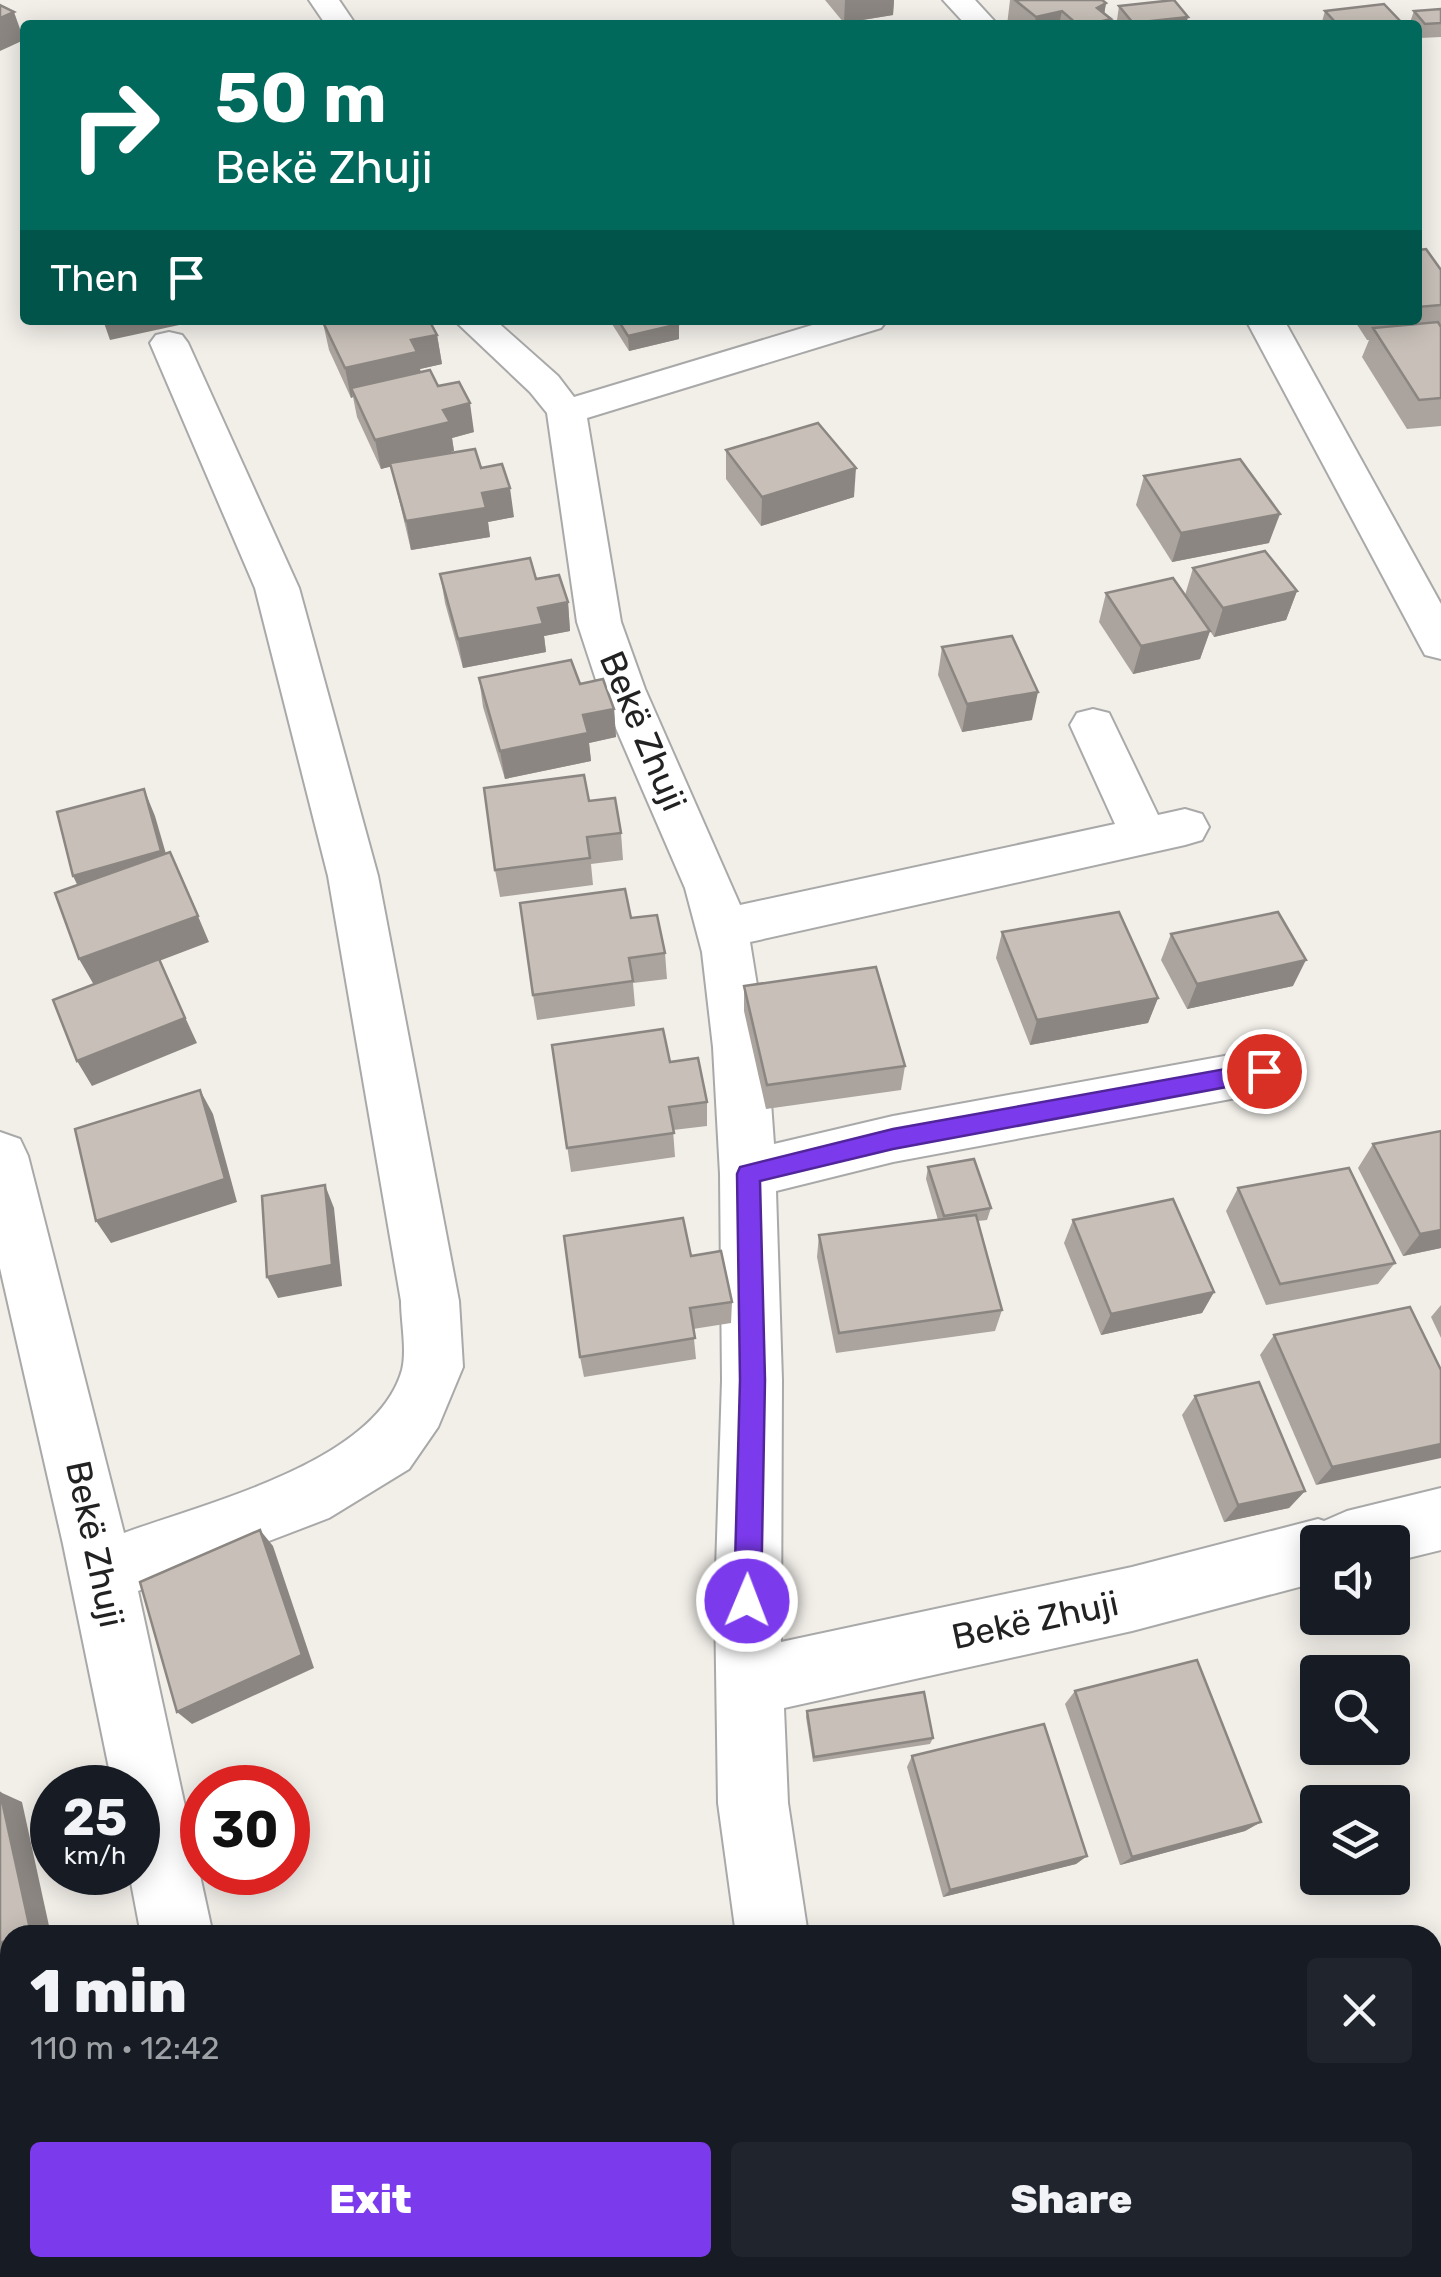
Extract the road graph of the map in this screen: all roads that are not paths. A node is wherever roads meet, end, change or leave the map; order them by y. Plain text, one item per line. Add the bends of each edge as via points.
1 (958, 0) edge
2 (978, 20) edge
3 (479, 325) edge
4 (852, 325) edge
5 (1268, 325) edge
6 (169, 343) dead end
7 (566, 412) junction
8 (1441, 644) edge
9 (1093, 726) dead end
10 (721, 929) junction
11 (1264, 1071) dead end
12 (0, 1156) edge
13 (748, 1174) junction
14 (1441, 1518) edge
15 (1410, 1526) edge
16 (1300, 1555) edge
17 (102, 1573) junction
18 (751, 1682) junction
19 (175, 1925) edge
20 (771, 1925) edge

1 - 2 street
3 - 7 street
4 - 7 street
5 - 8 street
6 - 17 street via 277,588 353,876 430,1301 433,1367 418,1407 387,1448 307,1496
7 - 10 street, Bekë Zhuji via 599,622
9 - 10 street via 1164,832
10 - 13 street, Bekë Zhuji via 740,1047
11 - 13 street via 893,1139
12 - 17 street, Bekë Zhuji
13 - 18 street, Bekë Zhuji
14 - 15 street
16 - 18 street, Bekë Zhuji via 1132,1599
17 - 19 street, Bekë Zhuji
18 - 20 street, Bekë Zhuji via 754,1803

